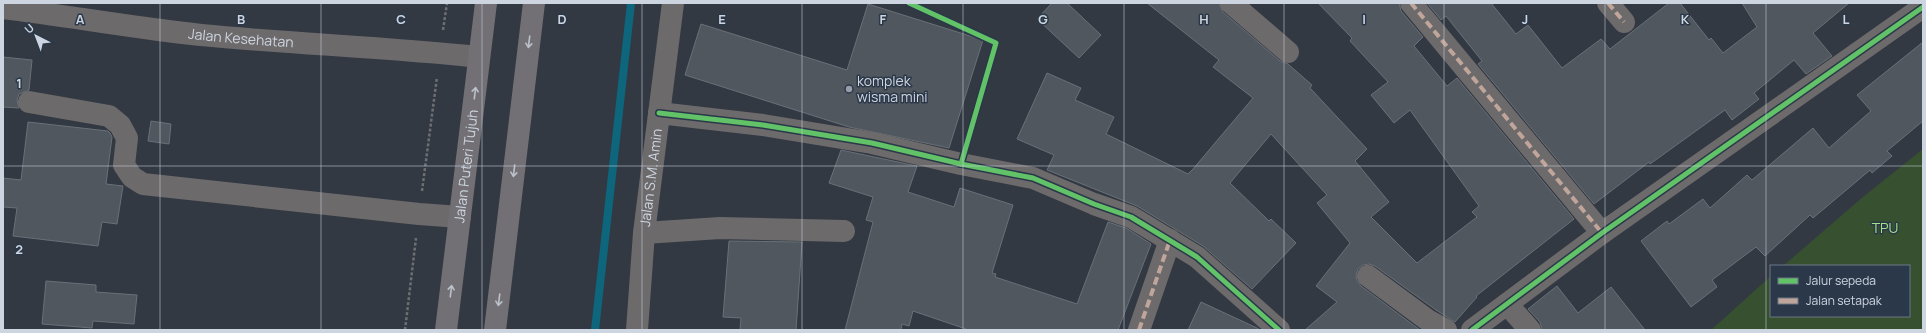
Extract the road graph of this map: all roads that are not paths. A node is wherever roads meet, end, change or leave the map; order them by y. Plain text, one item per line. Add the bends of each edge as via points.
1 (486, 3) edge
2 (534, 3) edge
3 (673, 3) edge
4 (1231, 3) edge
5 (1411, 3) edge
6 (1608, 3) edge
7 (1923, 7) edge
8 (3, 8) edge
9 (1624, 22) dead end
10 (1288, 52) dead end
11 (479, 57) junction
12 (29, 102) dead end
13 (659, 113) junction
14 (460, 217) junction
15 (844, 231) dead end
16 (644, 233) junction
17 (1602, 233) junction
18 (1170, 240) junction
19 (1368, 276) dead end
20 (1507, 304) junction
21 (446, 330) edge
22 (495, 330) edge
23 (637, 330) edge
24 (1139, 330) edge
25 (1279, 330) edge
26 (1446, 330) edge
27 (1472, 330) edge
28 (1530, 330) edge

1 - 11 highway, Jalan Puteri Tujuh
2 -> 22 highway
3 - 13 street, Jalan S.M. Amin
4 - 10 street
5 - 17 street
6 - 9 street
7 - 17 street
8 - 11 street, Jalan Kesehatan via 200,34 320,46
14 -> 11 highway, Jalan Puteri Tujuh
12 - 14 street via 109,116 120,125 127,138 124,165 132,177 143,184
13 - 16 street, Jalan S.M. Amin
13 - 18 street via 763,125 872,143 1034,178 1131,217
21 -> 14 highway, Jalan Puteri Tujuh
15 - 16 street via 720,228
16 - 23 street, Jalan S.M. Amin
17 - 20 street
18 - 24 street
18 - 25 street via 1197,257
19 - 26 street via 1429,321
20 - 27 street
20 - 28 street

